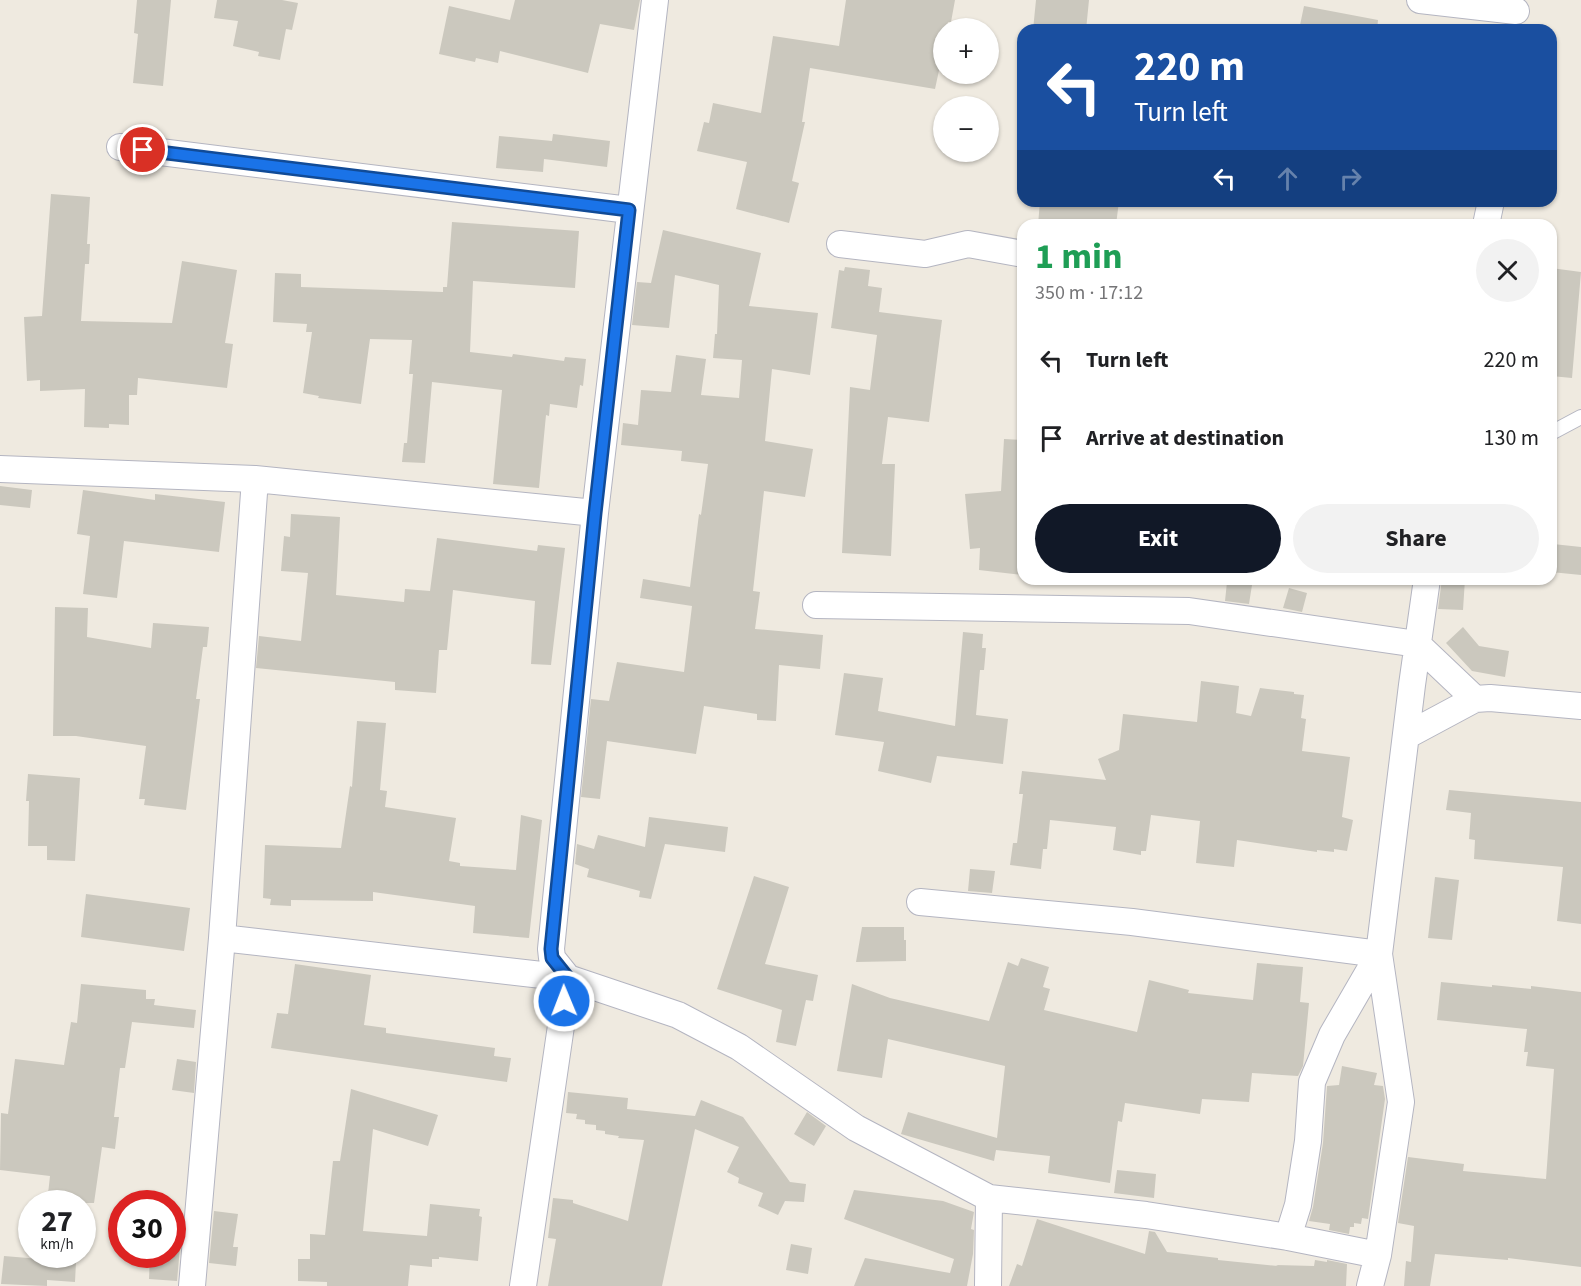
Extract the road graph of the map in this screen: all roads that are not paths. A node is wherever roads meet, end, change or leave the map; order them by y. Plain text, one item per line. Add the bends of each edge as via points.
1 (655, 0) edge
2 (1420, 0) edge
3 (1516, 14) edge
4 (120, 147) dead end
5 (629, 210) junction
6 (840, 244) dead end
7 (1017, 253) edge
8 (1581, 417) edge
9 (1557, 430) edge
10 (0, 469) edge
11 (255, 479) junction
12 (595, 513) junction
13 (1426, 585) edge
14 (816, 605) dead end
15 (1417, 644) junction
16 (1475, 699) junction
17 (1581, 706) edge
18 (1406, 736) junction
19 (920, 902) dead end
20 (222, 938) junction
21 (1379, 954) junction
22 (568, 978) junction
23 (989, 1198) junction
24 (1288, 1237) junction
25 (1378, 1255) junction
26 (192, 1286) edge
27 (523, 1286) edge
28 (988, 1286) edge
29 (1370, 1286) edge

1 - 5 street
2 - 3 street
4 - 5 street
5 - 12 street
6 - 7 street via 926,254 968,244
8 - 9 lane
10 - 11 street
11 - 12 street
11 - 20 street
12 - 22 street via 551,949 552,958
13 - 15 street
14 - 15 street via 1189,610
15 - 16 street
15 - 18 street
16 - 17 street
16 - 18 street
18 - 21 street
19 - 21 street via 1132,922
20 - 22 street
20 - 26 street
21 - 24 street via 1332,1035 1312,1082 1308,1141 1298,1205
21 - 25 street via 1401,1102
22 - 23 street via 678,1015 739,1047 856,1128
22 - 27 street
23 - 24 street via 1146,1215
23 - 28 street
24 - 25 street
25 - 29 street

